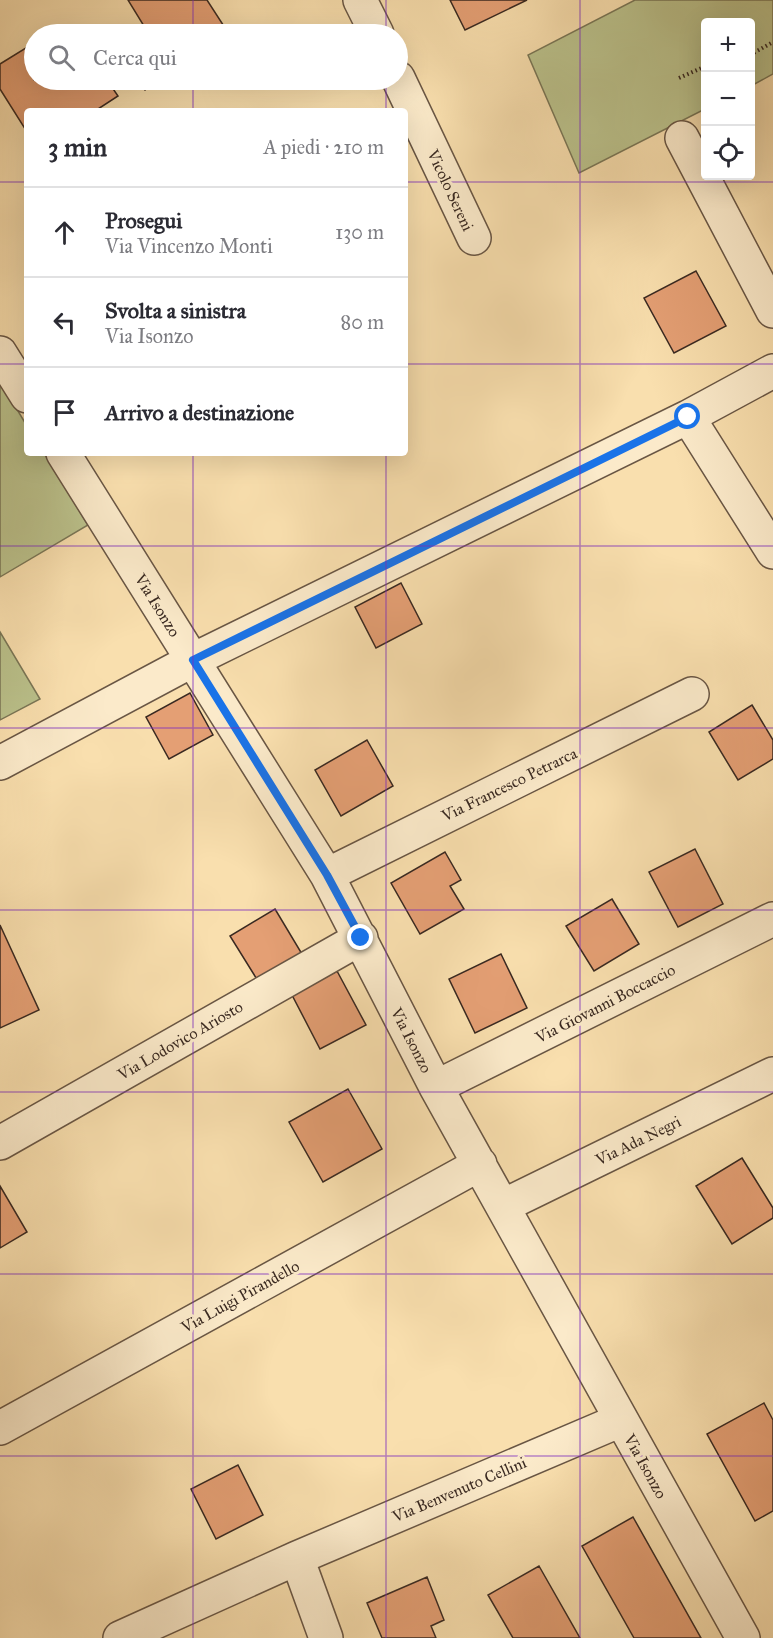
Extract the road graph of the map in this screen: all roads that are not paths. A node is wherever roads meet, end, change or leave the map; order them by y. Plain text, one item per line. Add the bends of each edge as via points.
1 (360, 0) edge
2 (372, 24) edge
3 (404, 90) edge
4 (682, 138) dead end
5 (474, 238) dead end
6 (773, 311) edge
7 (0, 353) edge
8 (773, 370) edge
9 (24, 391) edge
10 (688, 417) junction
11 (65, 456) edge
12 (773, 552) edge
13 (193, 660) junction
14 (692, 694) dead end
15 (0, 763) edge
16 (327, 875) junction
17 (773, 919) edge
18 (361, 938) junction
19 (773, 1074) edge
20 (436, 1087) junction
21 (0, 1143) edge
22 (480, 1164) junction
23 (503, 1206) junction
24 (621, 1420) junction
25 (0, 1428) edge
26 (297, 1558) junction
27 (120, 1638) edge
28 (326, 1638) edge
29 (742, 1638) edge

1 - 2 street
3 - 5 street, Vicolo Sereni
4 - 6 street
7 - 9 street
8 - 10 street
10 - 12 street
10 - 13 street
11 - 13 street, Via Isonzo
13 - 15 street
13 - 16 street, Via Isonzo
14 - 16 street, Via Francesco Petrarca
16 - 18 street, Via Isonzo
17 - 20 street, Via Giovanni Boccaccio
18 - 20 street, Via Isonzo
18 - 21 street, Via Lodovico Ariosto
19 - 23 street, Via Ada Negri
20 - 22 street, Via Isonzo
22 - 23 street, Via Isonzo
22 - 25 street, Via Luigi Pirandello
23 - 24 street, Via Isonzo
24 - 26 street, Via Benvenuto Cellini
24 - 29 street, Via Isonzo
26 - 27 street, Via Benvenuto Cellini
26 - 28 street

